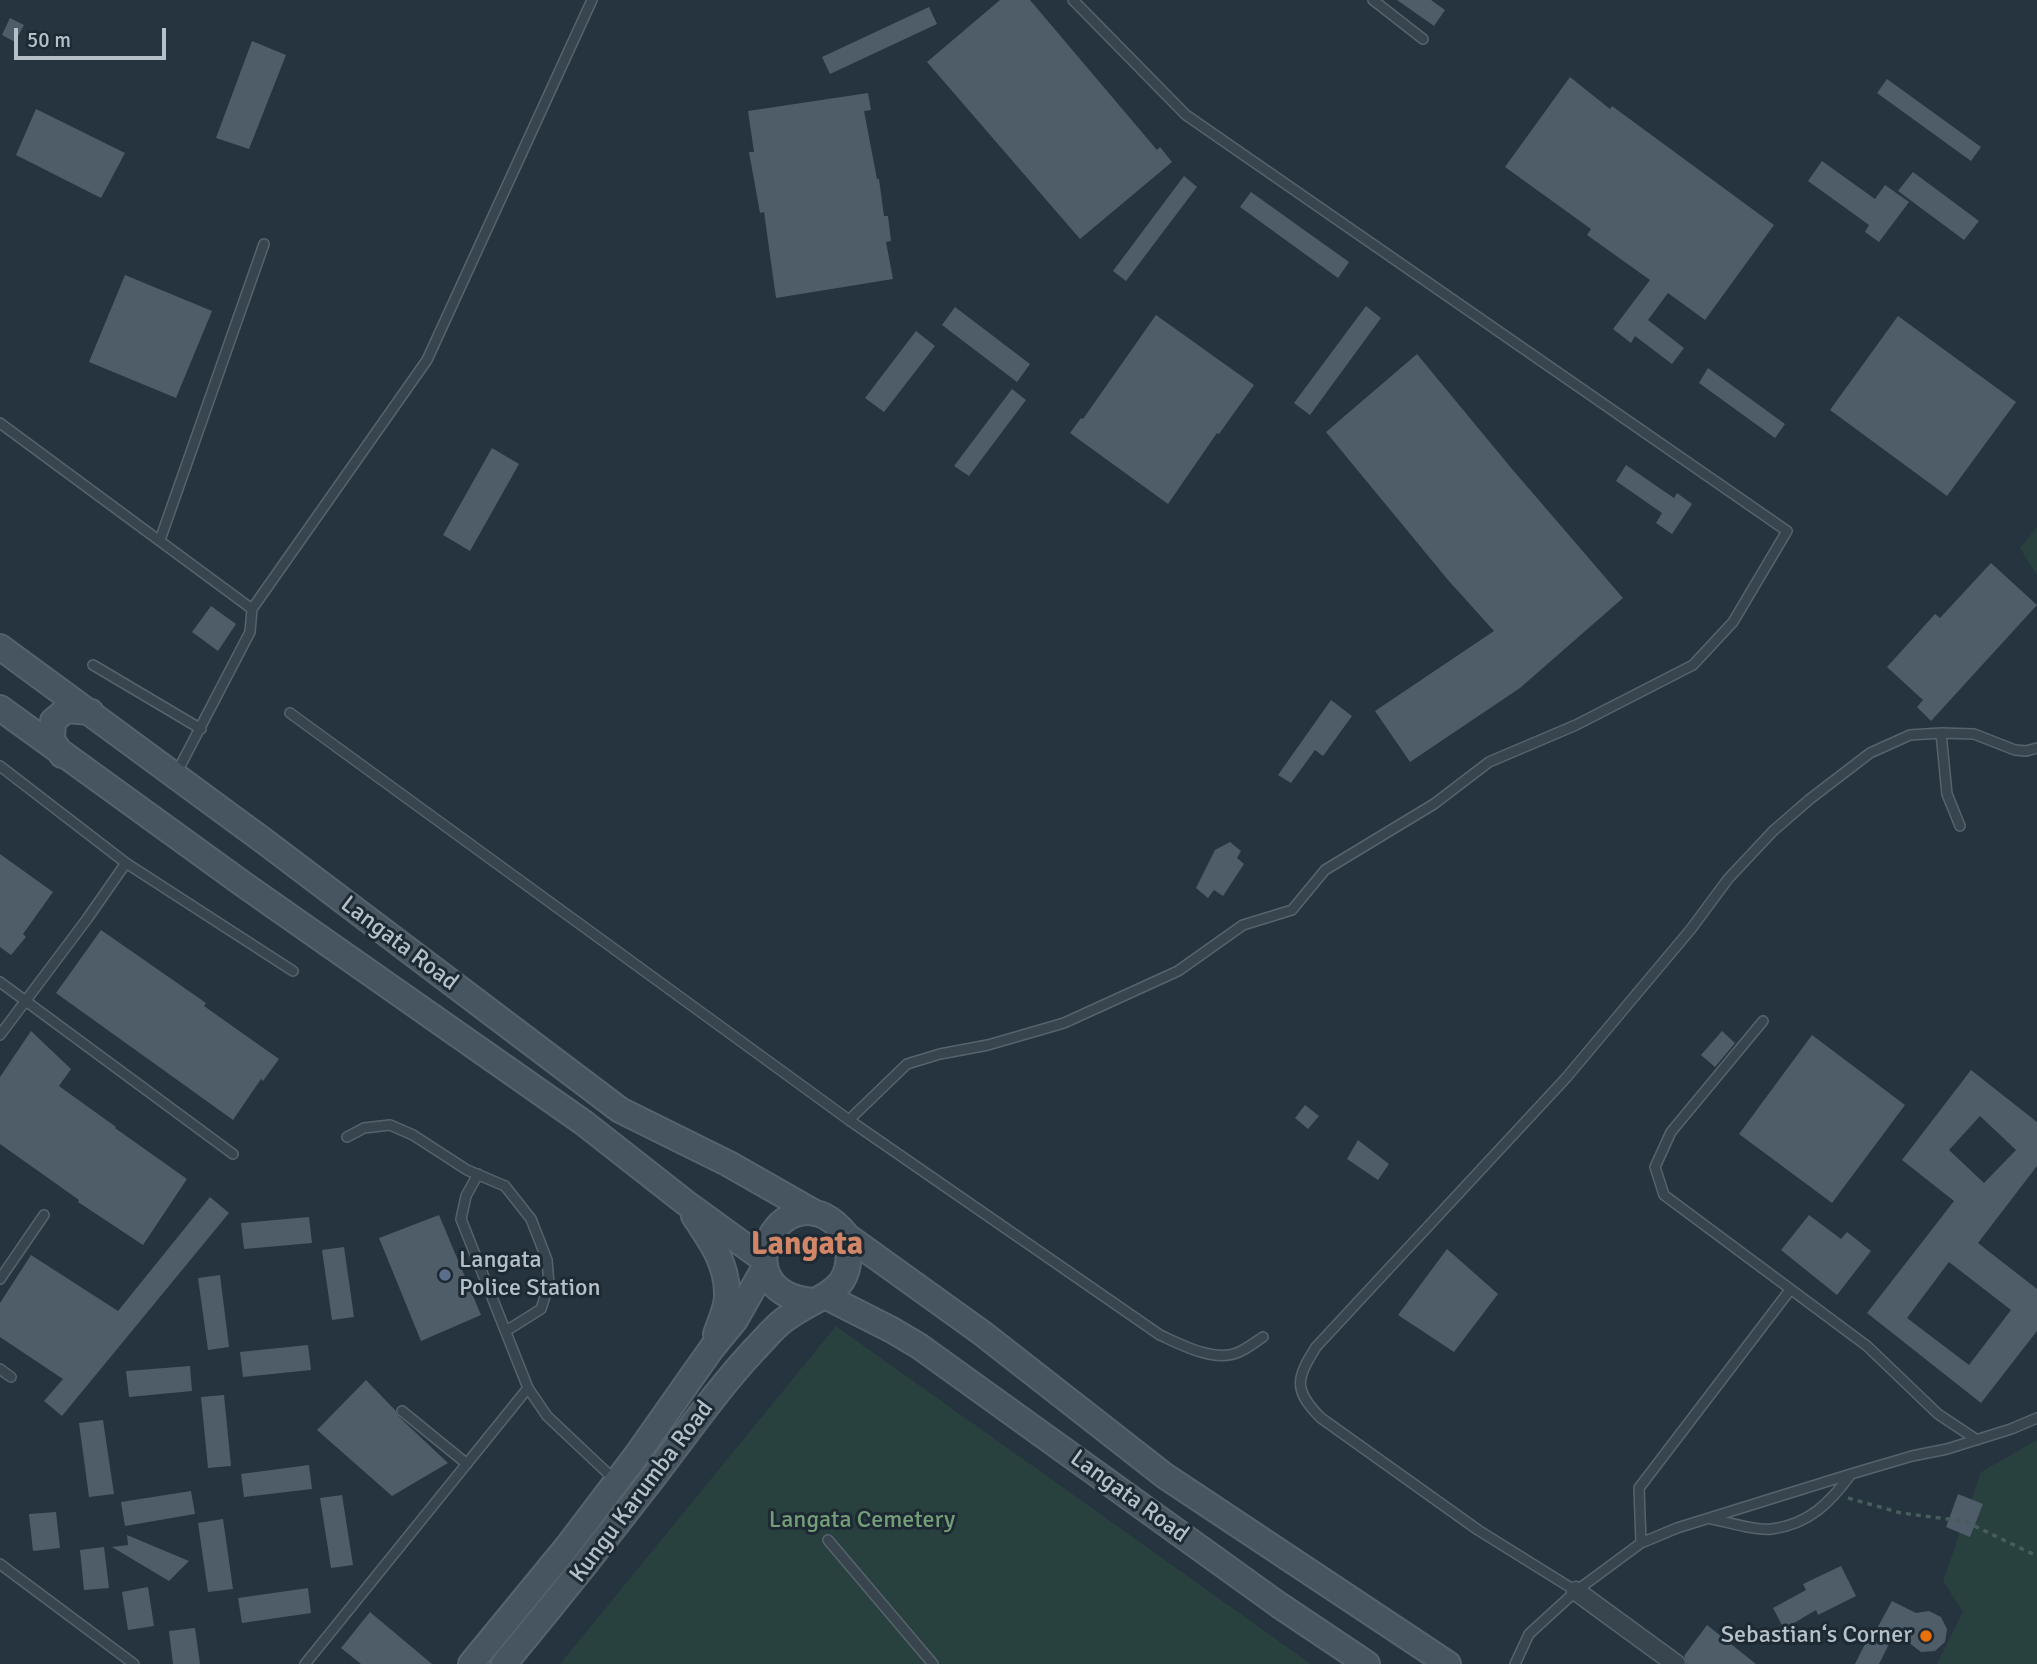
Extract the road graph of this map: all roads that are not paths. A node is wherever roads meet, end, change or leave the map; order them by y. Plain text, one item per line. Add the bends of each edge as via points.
1 (592, 0) edge
2 (1073, 0) edge
3 (1373, 0) edge
4 (1423, 39) dead end
5 (264, 244) dead end
6 (0, 423) edge
7 (160, 540) junction
8 (252, 609) junction
9 (0, 647) edge
10 (93, 665) dead end
11 (0, 708) edge
12 (91, 712) junction
13 (290, 713) dead end
14 (201, 729) junction
15 (1941, 733) junction
16 (2037, 748) edge
17 (62, 755) junction
18 (0, 766) edge
19 (175, 776) junction
20 (1960, 826) dead end
21 (126, 863) junction
22 (293, 971) dead end
23 (0, 982) edge
24 (25, 1001) junction
25 (1763, 1021) dead end
26 (0, 1035) edge
27 (849, 1120) junction
28 (347, 1137) dead end
29 (233, 1154) dead end
30 (478, 1174) junction
31 (686, 1203) junction
32 (815, 1213) junction
33 (44, 1215) dead end
34 (847, 1236) junction
35 (764, 1263) junction
36 (0, 1279) edge
37 (1790, 1290) junction
38 (819, 1298) junction
39 (506, 1331) junction
40 (1263, 1337) dead end
41 (712, 1348) junction
42 (0, 1368) edge
43 (11, 1377) dead end
44 (528, 1388) junction
45 (402, 1411) dead end
46 (2037, 1418) edge
47 (1977, 1440) junction
48 (467, 1464) junction
49 (1851, 1474) junction
50 (617, 1482) junction
51 (1710, 1519) junction
52 (828, 1540) dead end
53 (1640, 1544) junction
54 (0, 1564) edge
55 (1576, 1591) junction
56 (134, 1664) edge
57 (305, 1664) edge
58 (471, 1664) edge
59 (505, 1664) edge
60 (933, 1664) edge
61 (1367, 1664) edge
62 (1448, 1664) edge
63 (1515, 1664) edge
64 (1676, 1664) edge

1 - 8 lane via 427,360
2 - 27 lane via 1186,115 1787,531 1733,622 1693,665 1576,726 1489,762 1434,804 1325,870 1292,910 1243,925 1178,971 1064,1023 907,1065
3 - 4 lane
5 - 7 lane
6 - 7 lane
7 - 8 lane
8 - 14 lane via 250,632
9 - 12 main road, Langata Road
10 - 14 lane
11 - 17 main road, Langata Road
12 - 17 main road via 66,710 53,721 51,740
12 - 19 main road, Langata Road
13 - 27 lane
14 - 19 lane
15 - 16 lane via 1974,734 2015,750
15 - 20 lane via 1947,793
15 - 55 lane via 1910,735 1870,753 1773,831 1728,879 1566,1078 1316,1348 1302,1369 1299,1380 1304,1397 1321,1418 1478,1530
17 - 31 main road, Langata Road via 584,1123
18 - 21 lane
19 - 32 main road, Langata Road via 620,1110
21 - 22 lane
21 - 24 lane
23 - 24 lane
24 - 26 lane
24 - 29 lane
25 - 37 lane via 1671,1132 1655,1167 1664,1195
27 - 40 lane via 1160,1335 1220,1355 1237,1353
28 - 30 lane via 364,1128 390,1125
30 - 39 lane via 461,1219
30 - 39 lane via 505,1186 531,1219 547,1260 549,1284 541,1308
31 - 35 main road, Langata Road
31 - 41 main road via 724,1268 727,1298
32 - 34 main road via 832,1219
32 - 35 main road via 785,1219 766,1243
33 - 36 lane
34 - 38 main road via 848,1266 837,1288
34 - 62 main road, Langata Road via 982,1333 1165,1476
35 - 38 main road via 782,1292 796,1299
35 - 41 main road, Kungu Karumba Road via 735,1320
37 - 47 lane via 1867,1346 1938,1414
37 - 53 lane via 1639,1488
38 - 59 main road, Kungu Karumba Road via 782,1322 726,1381
38 - 61 main road, Langata Road via 892,1330
39 - 44 lane
41 - 50 main road, Kungu Karumba Road
42 - 43 lane
44 - 48 lane
44 - 50 lane via 547,1416
45 - 48 lane
46 - 47 lane
47 - 49 lane
48 - 57 lane
49 - 51 lane
49 - 51 lane via 1836,1495 1809,1518 1770,1529
50 - 58 main road, Kungu Karumba Road
51 - 53 lane
52 - 60 lane
53 - 55 lane
54 - 56 lane
55 - 63 lane via 1528,1634
55 - 64 street

